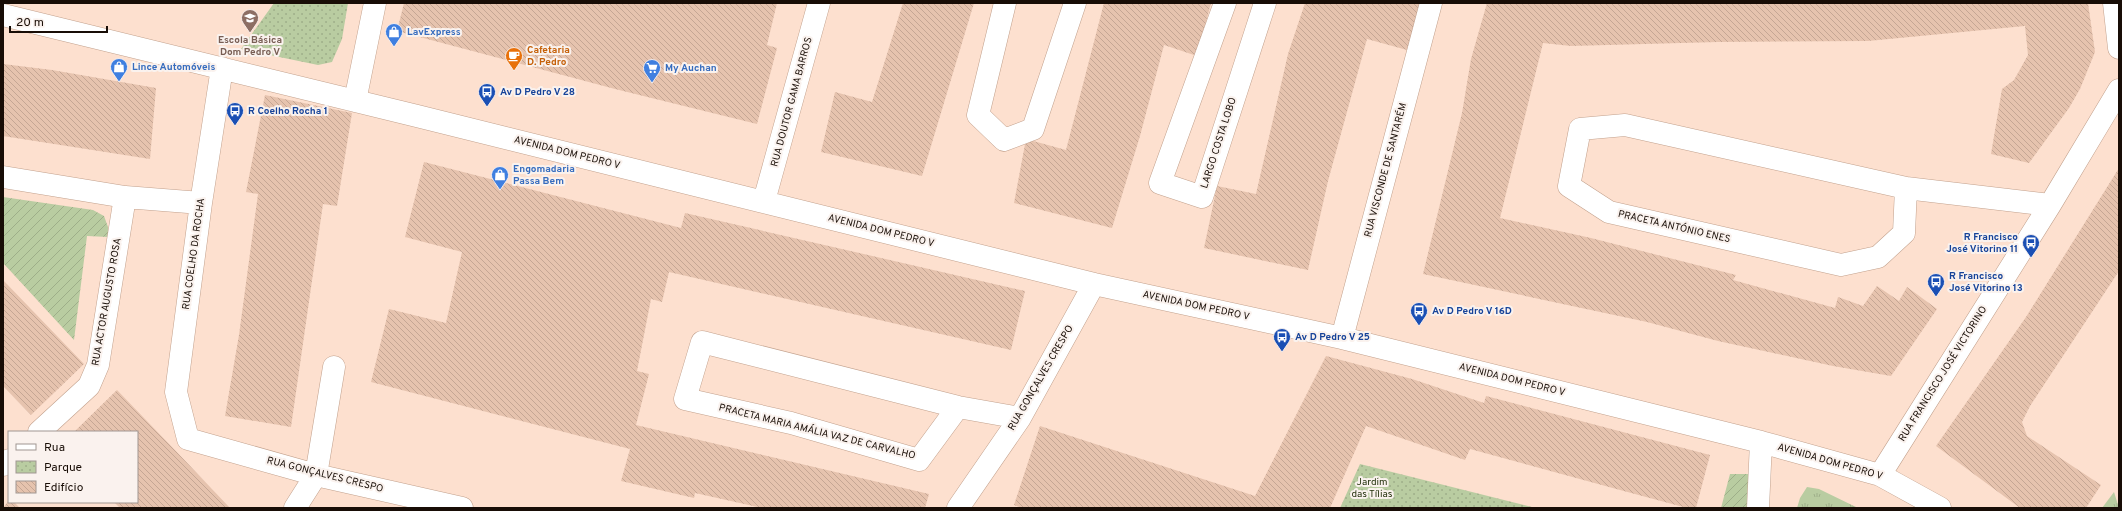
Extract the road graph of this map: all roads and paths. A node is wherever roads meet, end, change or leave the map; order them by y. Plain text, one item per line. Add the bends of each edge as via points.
1 (375, 3) edge
2 (819, 3) edge
3 (1005, 3) edge
4 (1075, 3) edge
5 (1225, 3) edge
6 (1265, 3) edge
7 (1431, 3) edge
8 (2114, 3) edge
9 (3, 16) edge
10 (2119, 48) edge
11 (222, 68) junction
12 (2119, 90) edge
13 (355, 101) junction
14 (3, 177) edge
15 (1906, 188) junction
16 (125, 197) junction
17 (764, 201) junction
18 (201, 203) junction
19 (2050, 205) junction
20 (1094, 284) junction
21 (1342, 338) junction
22 (334, 367) dead end
23 (958, 407) junction
24 (1020, 418) junction
25 (40, 431) edge
26 (188, 439) joint
27 (1761, 442) junction
28 (316, 475) junction
29 (1880, 475) junction
30 (295, 508) edge
31 (462, 508) edge
32 (958, 508) edge
33 (1758, 508) edge
34 (1940, 508) edge

1 - 13 street
2 - 17 street, RUA DOUTOR GAMA BARROS
3 - 4 street via 978,115 1004,140 1033,129
5 - 6 street, LARGO COSTA LOBO via 1160,183 1202,197
7 - 21 street, RUA VISCONDE DE SANTARÉM
8 - 10 street
9 - 11 street, AVENIDA DOM PEDRO V
11 - 13 street, AVENIDA DOM PEDRO V
11 - 18 street, RUA COELHO DA ROCHA
12 - 19 street, RUA FRANCISCO JOSÉ VICTORINO
13 - 17 street, AVENIDA DOM PEDRO V
14 - 16 street
15 - 15 street, PRACETA ANTÓNIO ENES via 1625,125 1580,129 1569,186 1609,212 1842,265 1878,256 1904,233
15 - 19 street, PRACETA ANTÓNIO ENES
16 - 18 street
16 - 25 street, RUA ACTOR AUGUSTO ROSA via 98,365 89,386
17 - 20 street, AVENIDA DOM PEDRO V
18 - 26 street, RUA COELHO DA ROCHA via 176,392
19 - 29 street, RUA FRANCISCO JOSÉ VICTORINO
20 - 21 street, AVENIDA DOM PEDRO V
20 - 24 street, RUA GONÇALVES CRESPO
21 - 27 street, AVENIDA DOM PEDRO V
22 - 28 street
23 - 23 street, PRACETA MARIA AMÁLIA VAZ DE CARVALHO via 702,342 686,399 790,423 919,460
23 - 24 street, PRACETA MARIA AMÁLIA VAZ DE CARVALHO
24 - 32 street, RUA GONÇALVES CRESPO
26 - 28 street, RUA GONÇALVES CRESPO
27 - 29 street, AVENIDA DOM PEDRO V
27 - 33 street
28 - 30 street
28 - 31 street, RUA GONÇALVES CRESPO
29 - 34 street, AVENIDA DOM PEDRO V

